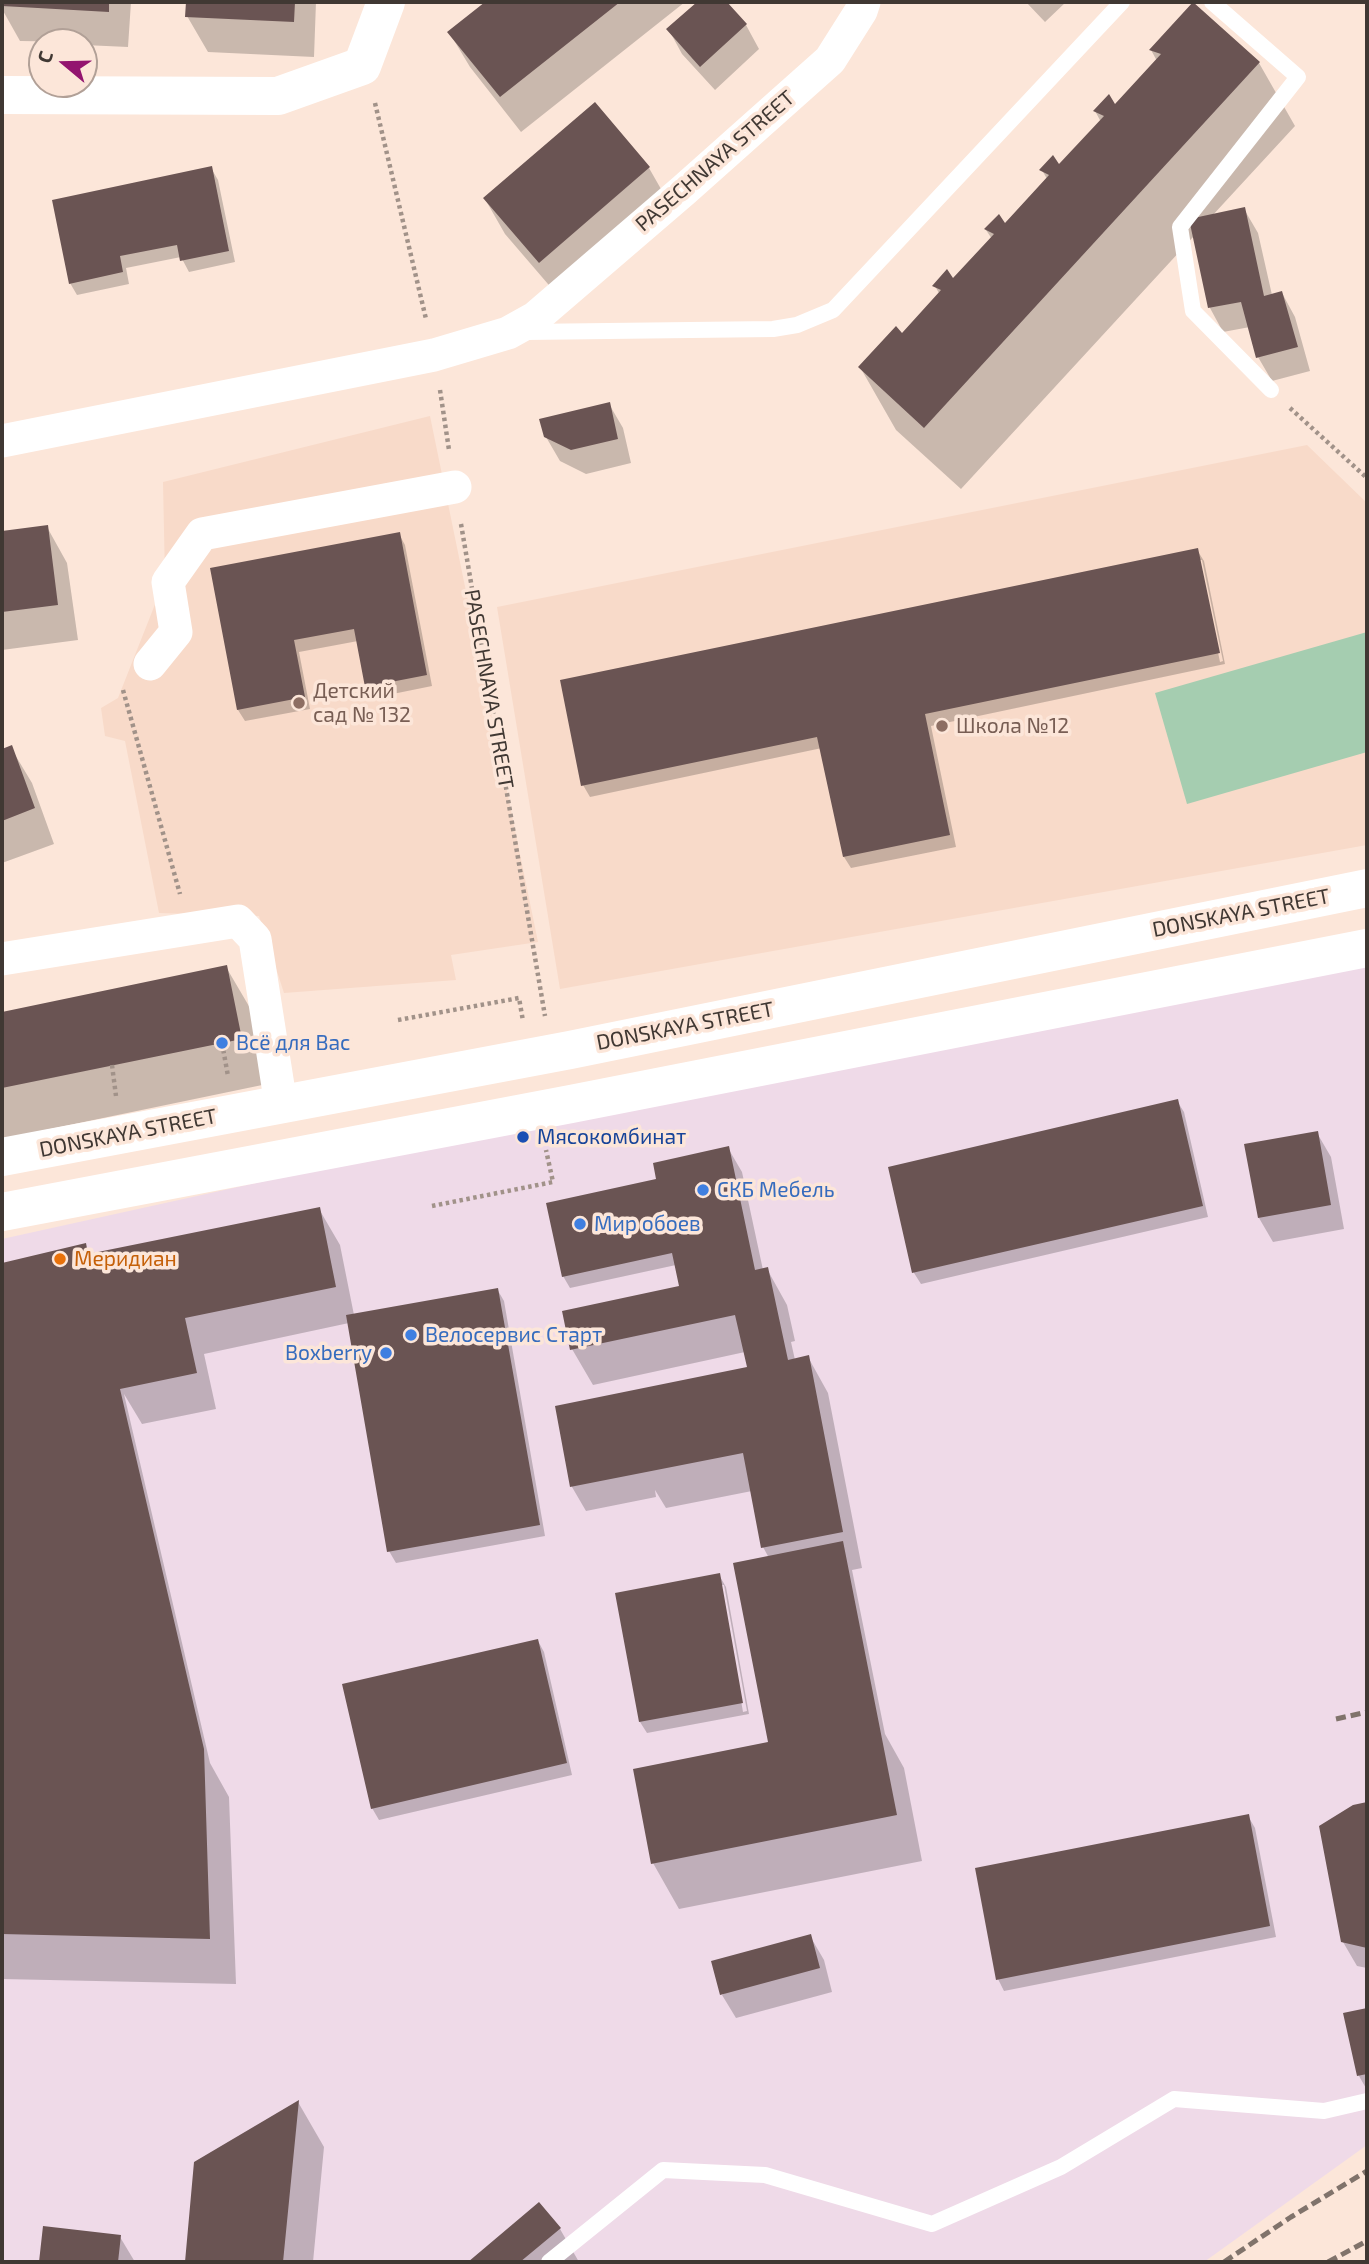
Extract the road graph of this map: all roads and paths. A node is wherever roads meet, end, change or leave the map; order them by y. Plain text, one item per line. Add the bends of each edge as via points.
1 (386, 2) edge
2 (864, 2) edge
3 (1122, 2) edge
4 (1212, 2) edge
5 (2, 95) edge
6 (375, 103) dead end
7 (508, 333) junction
8 (434, 355) junction
9 (1271, 390) joint
10 (2, 441) edge
11 (1367, 478) edge
12 (455, 487) junction
13 (150, 664) dead end
14 (122, 687) dead end
15 (1367, 888) edge
16 (189, 928) junction
17 (1367, 947) edge
18 (2, 959) edge
19 (398, 1020) dead end
20 (546, 1023) dead end
21 (524, 1027) dead end
22 (222, 1043) dead end
23 (112, 1065) dead end
24 (229, 1083) dead end
25 (117, 1104) dead end
26 (281, 1105) junction
27 (544, 1138) dead end
28 (2, 1157) edge
29 (432, 1206) dead end
30 (2, 1212) edge
31 (1367, 2101) edge
32 (549, 2262) edge

1 - 5 main road via 362,66 278,96
2 - 7 street, PASECHNAYA STREET via 830,61 544,310
3 - 7 lane via 833,310 797,325 773,328
4 - 9 lane via 1298,77 1180,227 1193,310
6 - 8 path
7 - 8 street, PASECHNAYA STREET
8 - 10 street, PASECHNAYA STREET
8 - 12 path, PASECHNAYA STREET
9 - 11 path
12 - 13 street via 202,534 167,582 176,632
12 - 20 path, PASECHNAYA STREET
14 - 16 path
15 - 26 main road, DONSKAYA STREET
16 - 18 street
16 - 26 street via 238,921 254,939
17 - 30 main road
19 - 21 path via 519,998
22 - 24 path
23 - 25 path
26 - 28 main road, DONSKAYA STREET
27 - 29 path via 553,1182
31 - 32 lane via 1324,2112 1174,2099 1061,2167 932,2224 765,2175 663,2170

